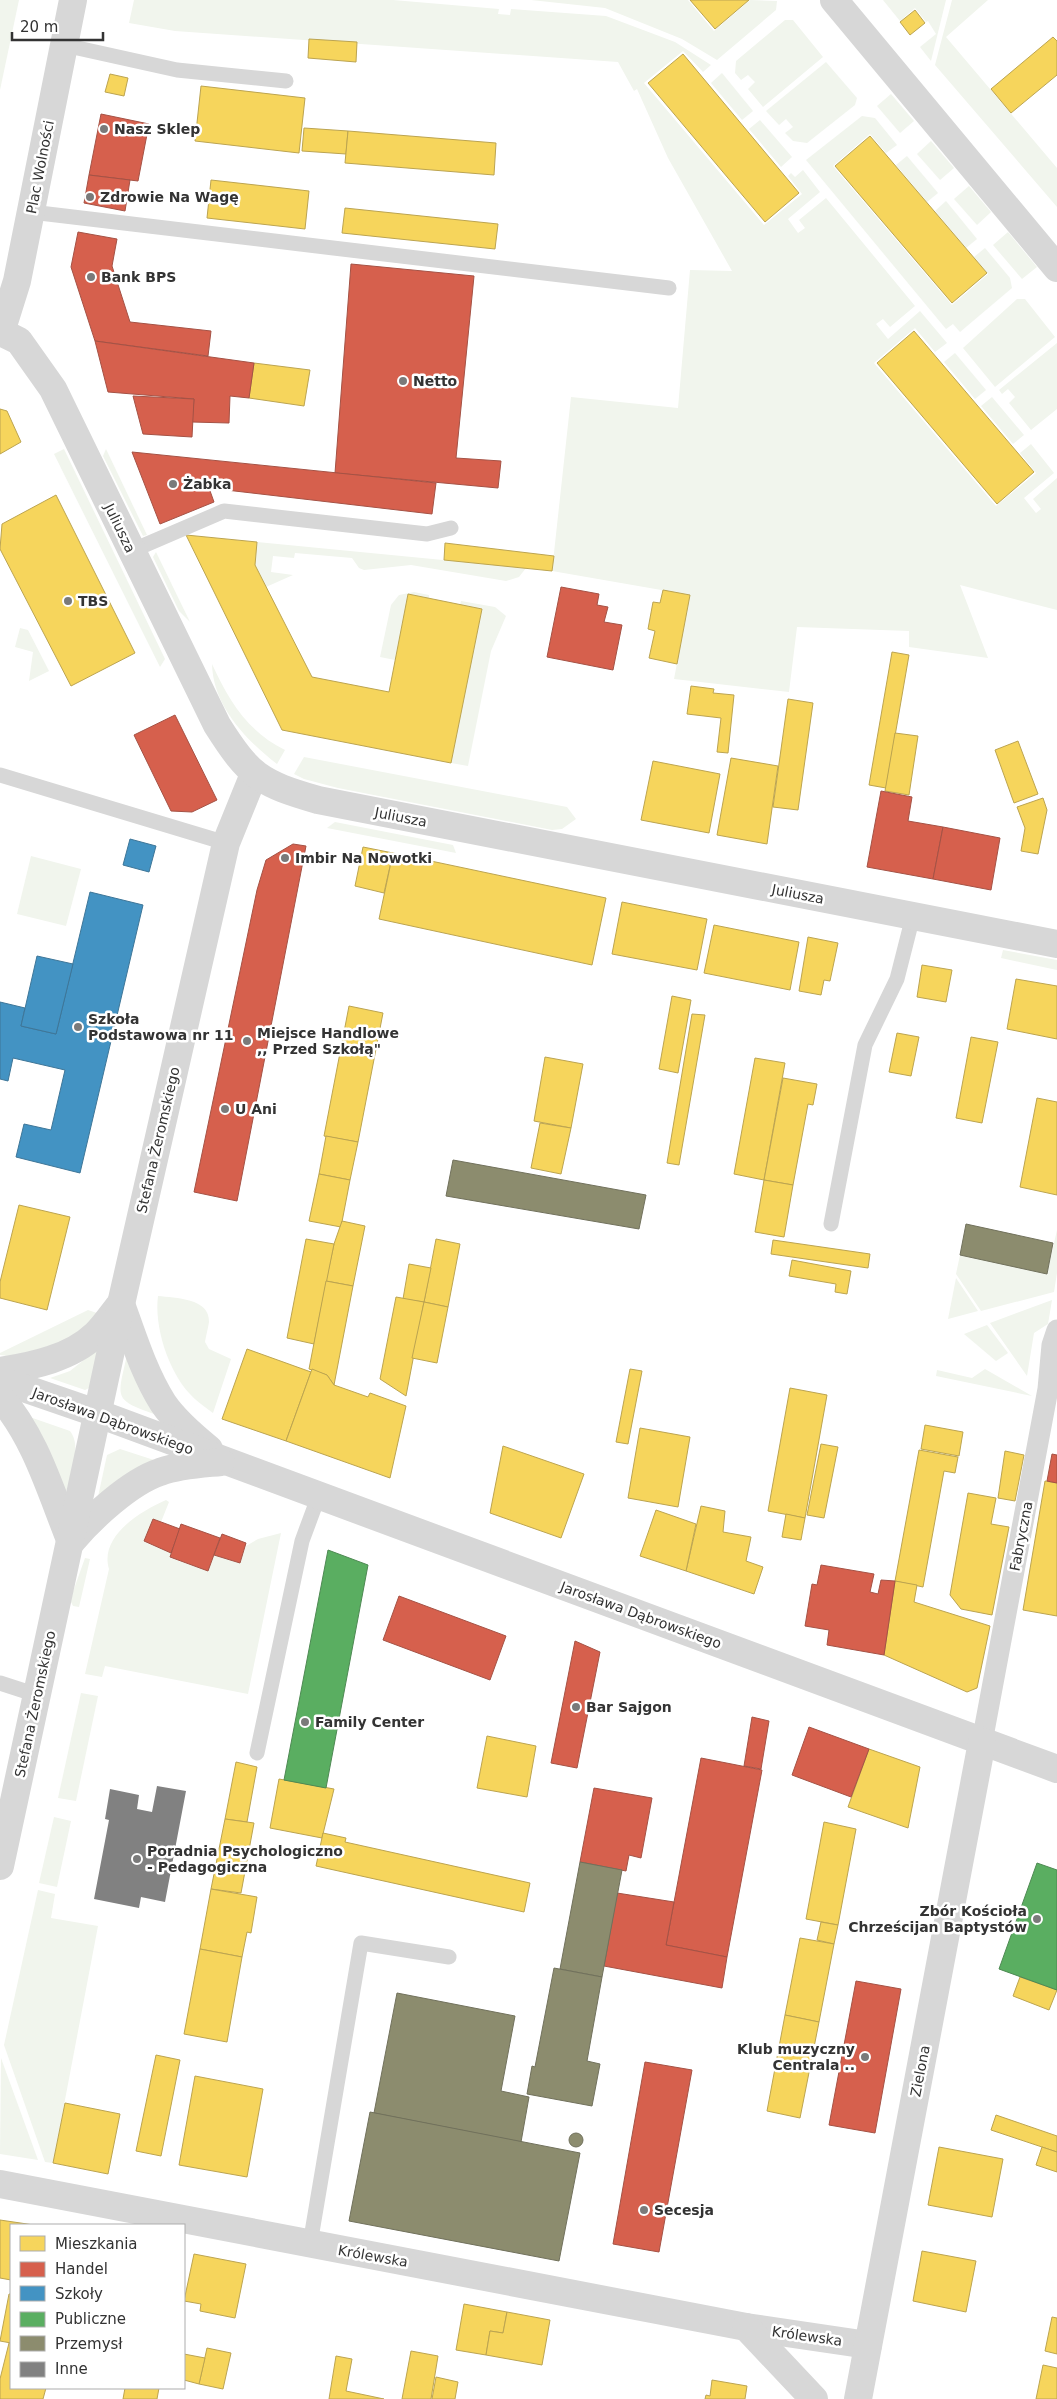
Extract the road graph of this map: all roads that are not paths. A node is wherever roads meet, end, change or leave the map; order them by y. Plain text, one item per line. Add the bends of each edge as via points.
1 (73, 0) edge
2 (834, 0) edge
3 (64, 44) junction
4 (286, 80) dead end
5 (31, 212) junction
6 (1057, 268) edge
7 (669, 288) dead end
8 (0, 332) edge
9 (451, 528) dead end
10 (131, 551) junction
11 (254, 774) junction
12 (0, 775) edge
13 (226, 843) junction
14 (913, 916) junction
15 (1057, 944) edge
16 (831, 1224) dead end
17 (121, 1304) junction
18 (1057, 1330) edge
19 (0, 1371) edge
20 (0, 1380) edge
21 (0, 1397) edge
22 (99, 1414) junction
23 (225, 1462) junction
24 (319, 1496) junction
25 (71, 1542) junction
26 (0, 1683) edge
27 (38, 1695) junction
28 (982, 1742) junction
29 (257, 1753) dead end
30 (1057, 1769) edge
31 (0, 1866) edge
32 (449, 1957) dead end
33 (0, 2184) edge
34 (310, 2244) junction
35 (746, 2327) junction
36 (868, 2345) junction
37 (814, 2399) edge
38 (858, 2399) edge

1 - 3 street, Plac Wolności
2 - 6 street
3 - 4 lane via 177,70
3 - 5 street, Plac Wolności
5 - 7 lane
5 - 8 street, Plac Wolności via 17,281
8 - 10 street, Juliusza via 19,341 53,389
9 - 10 lane via 427,534 224,510
10 - 11 street, Juliusza via 217,726
11 - 13 street, Stefana Żeromskiego
11 - 14 street, Juliusza via 278,788 318,800
12 - 13 lane
13 - 17 street, Stefana Żeromskiego
14 - 15 street, Juliusza
14 - 16 lane via 897,979 865,1045
17 - 19 street, Jarosława Dąbrowskiego via 96,1334 62,1356
17 - 22 street, Stefana Żeromskiego
17 - 23 street via 149,1378 164,1405 188,1432
18 - 28 street, Fabryczna
20 - 22 street, Jarosława Dąbrowskiego
21 - 25 street via 10,1408 39,1459
22 - 23 street, Jarosława Dąbrowskiego
22 - 25 street, Stefana Żeromskiego
23 - 24 street, Jarosława Dąbrowskiego
23 - 25 street, Jarosława Dąbrowskiego via 160,1472 123,1494
24 - 28 street, Jarosława Dąbrowskiego
24 - 29 lane via 302,1541
25 - 27 street, Stefana Żeromskiego
26 - 27 lane
27 - 31 street, Stefana Żeromskiego
28 - 30 street, Jarosława Dąbrowskiego
28 - 36 street, Zielona
32 - 34 lane via 361,1943
33 - 34 street, Królewska
34 - 35 street, Królewska
35 - 36 street, Królewska
35 - 37 street, Królewska
36 - 38 street, Zielona

